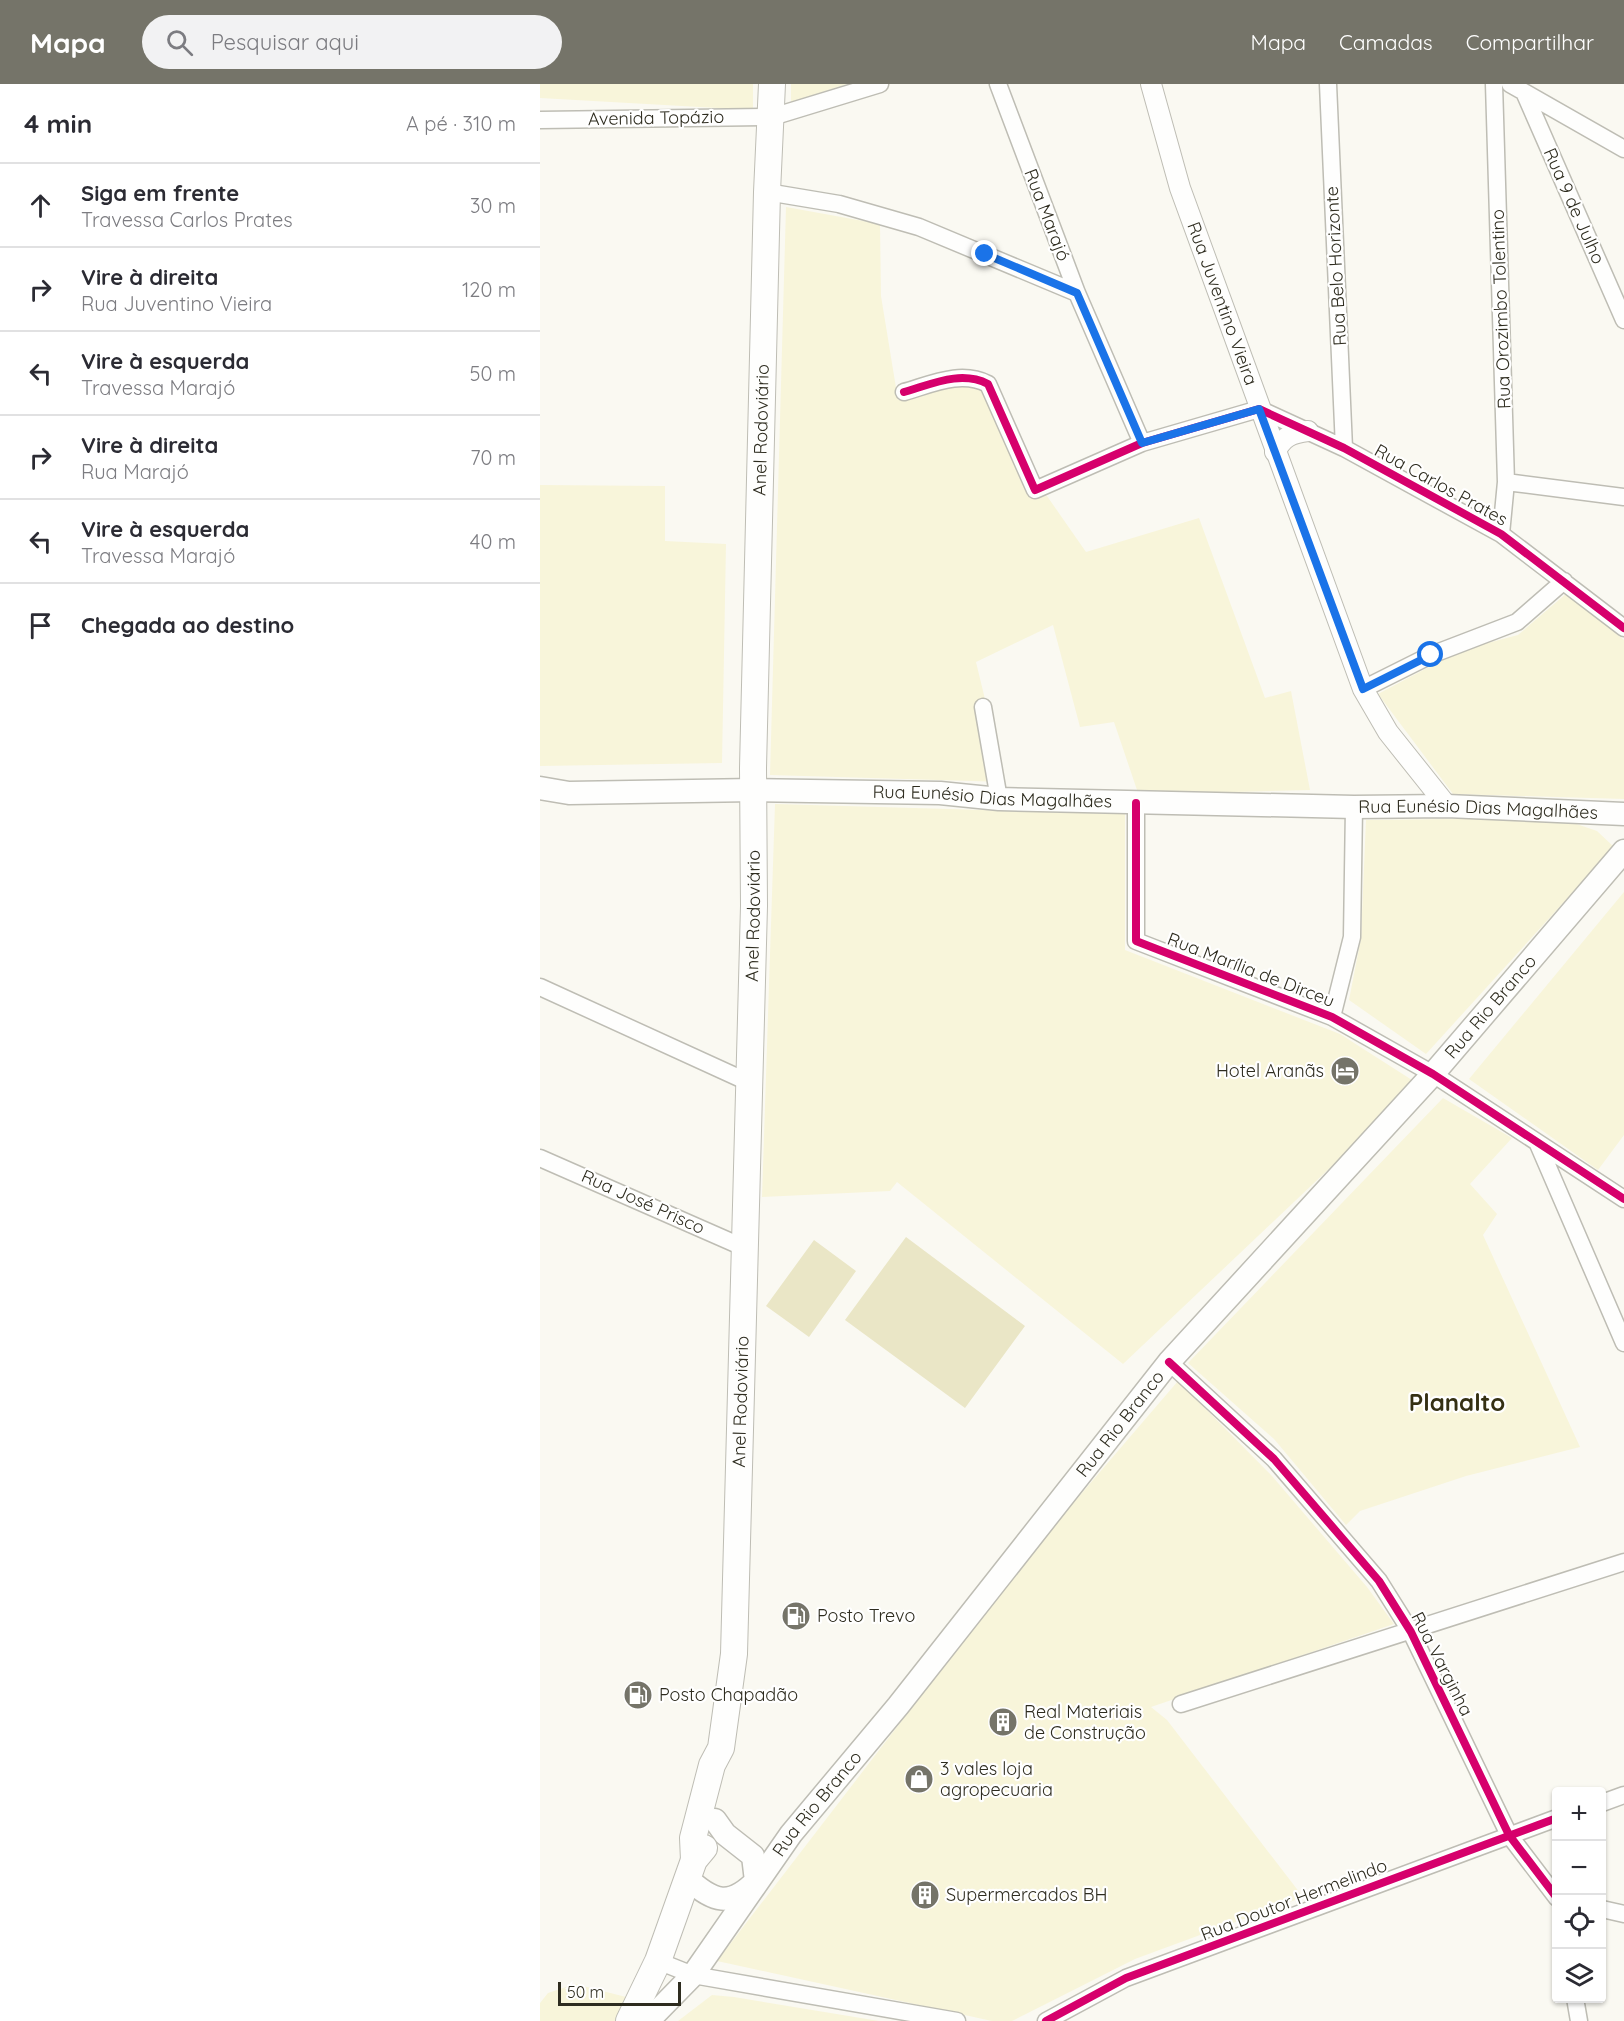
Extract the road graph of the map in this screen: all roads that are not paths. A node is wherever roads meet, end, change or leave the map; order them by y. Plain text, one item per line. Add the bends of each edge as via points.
1 (772, 84) edge
2 (880, 84) edge
3 (998, 84) edge
4 (1151, 84) edge
5 (1328, 84) edge
6 (1494, 84) edge
7 (1517, 88) edge
8 (772, 117) junction
9 (540, 120) edge
10 (1624, 149) edge
11 (767, 192) junction
12 (1077, 293) junction
13 (1624, 320) edge
14 (904, 392) dead end
15 (1259, 409) junction
16 (1308, 431) junction
17 (1142, 443) junction
18 (1344, 448) junction
19 (1275, 452) junction
20 (1506, 482) junction
21 (1624, 497) edge
22 (1501, 534) junction
23 (1564, 581) junction
24 (1624, 628) edge
25 (1363, 689) junction
26 (983, 707) dead end
27 (540, 788) edge
28 (754, 790) junction
29 (999, 799) junction
30 (1136, 803) junction
31 (1448, 806) junction
32 (1354, 807) junction
33 (1624, 814) edge
34 (1624, 851) edge
35 (540, 987) edge
36 (1332, 1017) junction
37 (1432, 1074) junction
38 (748, 1082) junction
39 (1538, 1144) junction
40 (540, 1158) edge
41 (1624, 1199) edge
42 (745, 1248) junction
43 (1624, 1343) edge
44 (1169, 1362) junction
45 (1624, 1562) edge
46 (1411, 1632) junction
47 (1181, 1704) dead end
48 (721, 1748) junction
49 (1624, 1795) edge
50 (1606, 1802) edge
51 (715, 1820) junction
52 (1552, 1820) edge
53 (791, 1834) junction
54 (1509, 1835) junction
55 (746, 1848) junction
56 (691, 1869) junction
57 (756, 1881) junction
58 (1555, 1895) edge
59 (1606, 1910) edge
60 (1624, 1914) edge
61 (658, 1961) junction
62 (693, 1976) junction
63 (1576, 2003) edge
64 (629, 2021) edge
65 (648, 2021) edge
66 (957, 2021) edge
67 (1046, 2021) edge
68 (1579, 2021) edge

1 - 8 main road, Anel Rodoviário
2 - 8 street, Avenida Topázio
3 - 12 street, Rua Marajó
4 - 15 street, Rua Juventino Vieira via 1180,188
5 - 18 street, Rua Belo Horizonte
6 - 20 street, Rua Orozimbo Tolentino
7 - 10 street
7 - 13 street, Rua 9 de Julho
8 - 9 street, Avenida Topázio
8 - 11 main road, Anel Rodoviário
11 - 12 street via 839,204 909,224
11 - 28 main road, Anel Rodoviário
12 - 17 street, Rua Marajó
14 - 17 street via 961,376 975,377 988,384 1035,490
15 - 16 street, Rua Carlos Prates
15 - 17 street
15 - 19 street, Rua Juventino Vieira
16 - 18 street, Rua Carlos Prates
16 - 19 street via 1293,432 1281,440
18 - 22 street, Rua Carlos Prates
19 - 25 street, Rua Juventino Vieira
20 - 21 street
20 - 22 street, Rua Orozimbo Tolentino
22 - 23 street, Rua Carlos Prates
23 - 24 street, Rua Carlos Prates
23 - 25 street via 1518,622 1431,655
25 - 31 street, Rua Juventino Vieira via 1388,732
26 - 29 street
27 - 28 main road, Rua Eunésio Dias Magalhães via 569,793
28 - 29 main road, Rua Eunésio Dias Magalhães via 940,793
28 - 38 main road, Anel Rodoviário
29 - 30 main road, Rua Eunésio Dias Magalhães
30 - 32 main road, Rua Eunésio Dias Magalhães
30 - 36 street, Rua Marília de Dirceu via 1136,941
31 - 32 main road, Rua Eunésio Dias Magalhães
31 - 33 main road, Rua Eunésio Dias Magalhães
32 - 36 street via 1352,937
34 - 37 main road, Rua Rio Branco
35 - 38 street
36 - 37 street, Rua Marília de Dirceu
37 - 39 street, Rua Marília de Dirceu
37 - 44 main road, Rua Rio Branco
38 - 42 main road, Anel Rodoviário
39 - 41 street, Rua Marília de Dirceu
39 - 43 street
40 - 42 street, Rua José Prisco
42 - 48 main road, Anel Rodoviário via 734,1654
44 - 46 street, Rua Varginha via 1274,1459 1379,1581
44 - 53 main road, Rua Rio Branco via 898,1706
45 - 46 street
46 - 47 street
46 - 54 street, Rua Varginha
48 - 51 main road, Anel Rodoviário via 727,1769
48 - 56 main road, Anel Rodoviário via 712,1765 693,1838
49 - 50 street
51 - 55 main road via 725,1834
51 - 56 main road, Anel Rodoviário via 708,1843
52 - 54 street, Rua Doutor Hermelindo
53 - 55 main road via 772,1846
53 - 57 main road, Rua Rio Branco
54 - 58 street, Rua Varginha
54 - 67 street, Rua Doutor Hermelindo via 1126,1978
55 - 57 main road via 753,1856
56 - 57 main road via 699,1889 716,1898 729,1900
56 - 61 main road, Anel Rodoviário
57 - 62 main road, Rua Rio Branco
59 - 60 street
61 - 62 street
61 - 64 main road, Anel Rodoviário
62 - 65 main road, Rua Rio Branco
62 - 66 street
63 - 68 street

